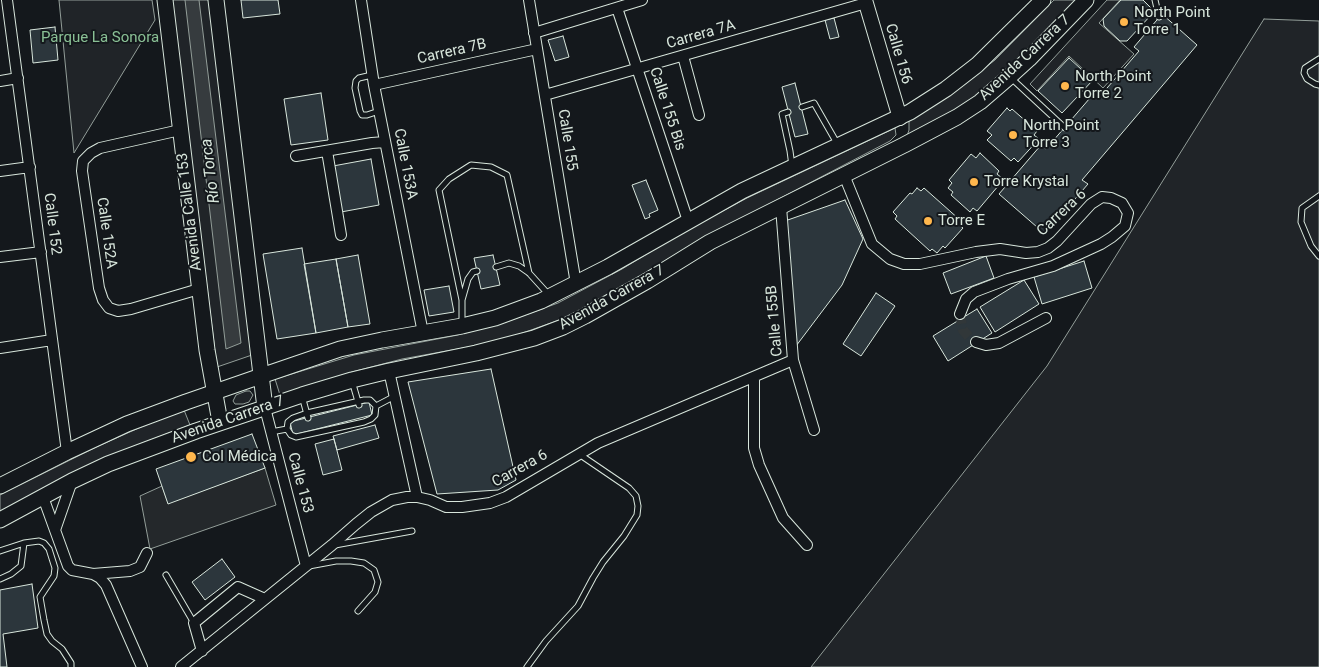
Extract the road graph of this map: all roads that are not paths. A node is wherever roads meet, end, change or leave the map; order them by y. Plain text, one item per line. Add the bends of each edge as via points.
1 (7, 0) edge
2 (165, 0) edge
3 (216, 0) edge
4 (361, 0) edge
5 (529, 0) edge
6 (642, 0) edge
7 (1043, 0) edge
8 (1086, 0) edge
9 (1154, 0) edge
10 (866, 2) edge
11 (617, 8) junction
12 (1159, 17) dead end
13 (534, 33) junction
14 (537, 49) junction
15 (683, 56) junction
16 (1319, 59) edge
17 (638, 69) junction
18 (1009, 77) junction
19 (18, 78) junction
20 (374, 80) junction
21 (0, 81) edge
22 (1319, 85) edge
23 (545, 96) junction
24 (802, 107) dead end
25 (379, 111) junction
26 (788, 112) dead end
27 (699, 115) dead end
28 (900, 118) junction
29 (1065, 128) dead end
30 (180, 130) junction
31 (385, 142) junction
32 (838, 146) junction
33 (327, 151) junction
34 (296, 156) dead end
35 (862, 166) junction
36 (30, 167) junction
37 (792, 168) junction
38 (0, 171) edge
39 (844, 175) junction
40 (1319, 196) edge
41 (781, 207) junction
42 (688, 221) junction
43 (340, 235) dead end
44 (41, 252) junction
45 (1319, 256) edge
46 (0, 258) edge
47 (496, 267) dead end
48 (477, 272) dead end
49 (529, 273) junction
50 (576, 284) junction
51 (199, 289) junction
52 (551, 297) junction
53 (462, 300) junction
54 (960, 314) dead end
55 (1046, 318) dead end
56 (462, 326) junction
57 (423, 333) junction
58 (52, 340) junction
59 (976, 342) dead end
60 (0, 348) edge
61 (793, 360) junction
62 (389, 371) junction
63 (261, 376) junction
64 (754, 377) junction
65 (352, 380) junction
66 (214, 392) junction
67 (302, 395) junction
68 (395, 396) junction
69 (358, 403) junction
70 (376, 406) junction
71 (265, 408) junction
72 (307, 415) junction
73 (220, 422) junction
74 (288, 429) junction
75 (814, 430) dead end
76 (272, 432) junction
77 (67, 452) junction
78 (578, 453) junction
79 (72, 481) junction
80 (0, 486) edge
81 (43, 497) junction
82 (417, 497) junction
83 (0, 520) edge
84 (55, 530) junction
85 (412, 531) dead end
86 (24, 543) junction
87 (332, 545) junction
88 (806, 545) dead end
89 (0, 551) edge
90 (147, 553) dead end
91 (306, 566) junction
92 (93, 574) junction
93 (166, 575) dead end
94 (0, 579) edge
95 (265, 599) junction
96 (358, 611) dead end
97 (194, 623) junction
98 (202, 651) junction
99 (71, 667) edge
100 (142, 667) edge
101 (180, 667) edge
102 (527, 667) edge

1 - 19 street, Calle 152
2 - 30 main road, Avenida Calle 153
3 - 63 main road
4 - 20 street, Calle 153A
5 - 13 street, Calle 155
6 - 11 street
7 - 28 main road, Avenida Carrera 7 via 977,65
8 - 18 main road, Avenida Carrera 7
9 - 12 lane
10 - 15 street, Carrera 7A
10 - 28 street, Calle 156
11 - 13 street
11 - 17 street, Calle 155 Bis
13 - 14 street, Calle 155
14 - 20 street, Carrera 7B
14 - 23 street, Calle 155
15 - 17 street, Carrera 7A
15 - 27 street
16 - 22 lane via 1305,68 1304,73 1307,79
17 - 23 street, Carrera 7A
17 - 42 street, Calle 155 Bis
18 - 29 lane
18 - 35 main road, Avenida Carrera 7 via 957,117
19 - 21 street
19 - 36 street, Calle 152
20 - 25 street, Calle 153A
20 - 25 lane via 359,78 355,88 362,115
23 - 50 street, Calle 155
24 - 32 lane via 814,103
25 - 31 street, Calle 153A
26 - 37 lane via 782,114
28 - 32 main road, Avenida Carrera 7
28 - 35 main road via 902,134
30 - 51 main road, Avenida Calle 153
30 - 51 street, Calle 152A via 100,148 83,161 82,170 99,288 109,308 118,311 131,309
31 - 33 street
31 - 57 street, Calle 153A
32 - 37 main road, Avenida Carrera 7
33 - 34 street
33 - 43 street
35 - 39 main road, Avenida Carrera 7
36 - 38 street
36 - 44 street, Calle 152
37 - 42 main road, Avenida Carrera 7
39 - 41 main road, Avenida Carrera 7
39 - 54 street, Carrera 6 via 872,244 890,259 904,264 1000,249 1038,252 1057,241 1091,204 1102,197 1122,203 1128,214 1125,226 1112,237 1053,266 974,292
40 - 45 lane via 1302,208 1301,222
41 - 61 street, Calle 155B
41 - 62 main road, Avenida Carrera 7 via 710,242 563,327 476,353
42 - 50 main road, Avenida Carrera 7
44 - 46 street
44 - 58 street, Calle 152
47 - 49 lane via 509,263
48 - 53 lane via 468,279
49 - 52 lane
49 - 53 lane via 507,176 491,167 471,165 438,190
50 - 52 main road, Avenida Carrera 7
51 - 66 main road, Avenida Calle 153
52 - 56 main road, Avenida Carrera 7
53 - 56 lane
55 - 59 street via 999,344
56 - 57 main road, Avenida Carrera 7
57 - 63 main road, Avenida Carrera 7 via 340,350
58 - 60 street
58 - 77 street, Calle 152
61 - 64 street, Carrera 6
61 - 75 street, Calle 155B
62 - 65 main road, Avenida Carrera 7
62 - 68 street
63 - 66 main road, Avenida Carrera 7
63 - 71 main road
64 - 78 street, Carrera 6
64 - 88 street via 754,448 759,465 783,518
65 - 67 main road, Avenida Carrera 7
65 - 69 lane
66 - 73 main road, Avenida Calle 153
66 - 77 main road, Avenida Carrera 7 via 146,416
67 - 71 main road, Avenida Carrera 7
67 - 72 lane
68 - 70 lane
68 - 82 street
69 - 70 lane via 370,400
69 - 72 lane
70 - 74 lane via 371,419 296,438
71 - 73 main road, Avenida Carrera 7
71 - 76 street, Calle 153
72 - 74 lane via 293,418 288,422
73 - 79 main road, Avenida Carrera 7 via 163,442
74 - 76 lane
76 - 91 street, Calle 153
77 - 80 main road, Avenida Carrera 7
78 - 82 street, Carrera 6 via 506,497 490,503 446,507
78 - 102 lane via 629,488 636,496 637,514 578,606
79 - 81 main road, Avenida Carrera 7
79 - 84 street
81 - 83 main road, Avenida Carrera 7
81 - 84 street
82 - 87 street, Carrera 6 via 392,500 371,512
84 - 92 street via 68,566 72,570
85 - 87 lane
86 - 89 lane
86 - 94 lane via 21,566
86 - 99 lane via 39,541 49,549 55,568 54,576 40,597 44,620 52,641 62,649
87 - 91 street, Carrera 6
90 - 92 street via 140,567 130,572
91 - 95 street, Carrera 6
91 - 96 lane via 351,561 364,563 374,570 378,582 375,592
92 - 100 street via 106,585
93 - 97 lane
95 - 97 street via 238,587
95 - 98 street, Carrera 6
97 - 98 street
98 - 101 street, Carrera 6

